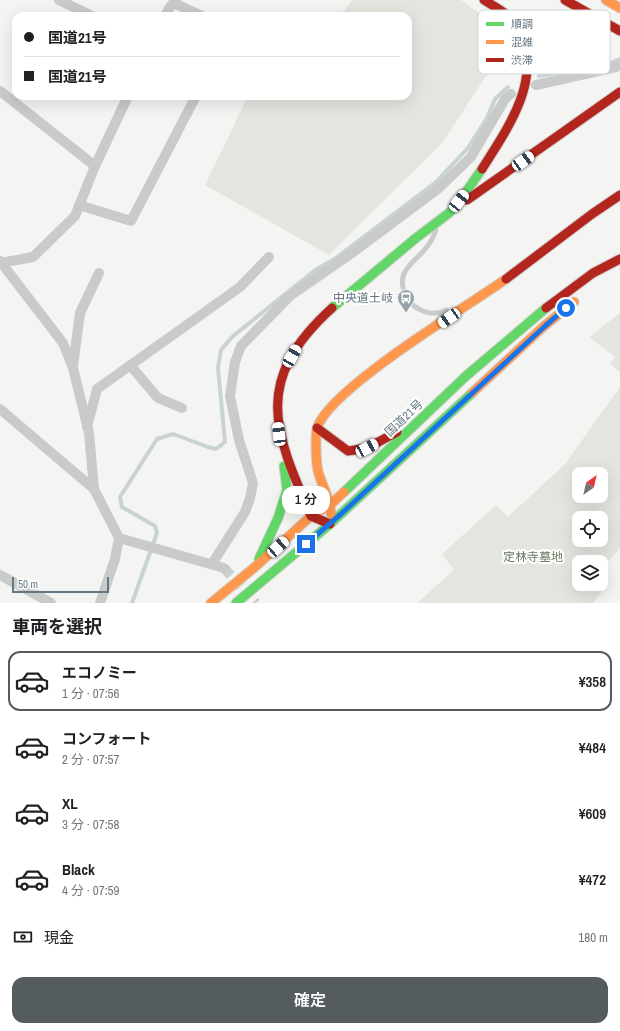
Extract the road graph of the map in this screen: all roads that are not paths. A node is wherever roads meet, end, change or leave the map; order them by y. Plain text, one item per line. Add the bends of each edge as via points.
1 (59, 0) edge
2 (484, 0) edge
3 (565, 0) edge
4 (606, 0) edge
5 (175, 1) edge
6 (619, 7) edge
7 (499, 10) edge
8 (583, 10) edge
9 (84, 12) edge
10 (167, 12) edge
11 (195, 12) edge
12 (610, 25) edge
13 (620, 31) edge
14 (620, 64) edge
15 (610, 68) edge
16 (527, 74) edge
17 (585, 74) edge
18 (536, 85) dead end
19 (0, 91) edge
20 (620, 92) edge
21 (511, 94) dead end
22 (125, 100) edge
23 (194, 100) edge
24 (95, 166) junction
25 (620, 183) edge
26 (620, 195) edge
27 (79, 205) junction
28 (600, 208) junction
29 (450, 212) junction
30 (438, 221) junction
31 (269, 256) dead end
32 (620, 259) edge
33 (1, 262) edge
34 (620, 266) edge
35 (99, 273) dead end
36 (607, 276) dead end
37 (584, 294) dead end
38 (484, 295) junction
39 (130, 365) junction
40 (72, 368) junction
41 (182, 408) dead end
42 (0, 409) edge
43 (428, 412) junction
44 (87, 427) junction
45 (317, 428) junction
46 (281, 444) junction
47 (94, 489) junction
48 (331, 504) junction
49 (311, 516) junction
50 (330, 524) junction
51 (119, 538) junction
52 (212, 564) junction
53 (256, 567) junction
54 (224, 568) tunnel mouth
55 (0, 575) edge
56 (51, 603) edge
57 (100, 603) edge
58 (211, 603) edge
59 (236, 603) edge

1 - 9 street
2 - 7 highway
3 - 8 highway
4 - 6 highway
5 - 10 street
5 - 11 street
12 - 13 highway
14 - 15 street
16 - 29 highway via 519,102 500,138 477,177
17 - 18 street
19 - 24 street
20 - 29 highway
21 - 52 street via 505,98 471,156 439,188 352,254 290,296 241,346 235,362 230,396 239,440 253,483 245,512
22 - 24 street
23 - 27 street via 131,221
24 - 27 street
25 - 28 highway
26 - 28 highway
27 - 33 street via 75,216 33,257
28 - 38 highway
29 - 30 highway
30 - 38 lane via 434,236 404,273 404,292 408,300 423,312 433,313 443,312 467,299
30 - 46 highway via 321,318 299,343 285,368 278,389 277,412
31 - 39 street via 240,288
32 - 43 highway, 国道21号 via 590,276 531,320
33 - 40 street via 63,343
34 - 36 highway
35 - 40 street via 80,313
37 - 50 highway via 544,327
38 - 45 highway via 354,384 323,415
39 - 41 street via 158,398
39 - 44 street via 97,389
40 - 44 street
42 - 47 street
43 - 45 highway via 390,437 367,448 348,451
43 - 48 highway, 国道21号
44 - 47 street
45 - 48 highway via 318,469
46 - 49 highway
46 - 53 highway via 287,490 278,518
47 - 51 street
48 - 49 highway, 国道21号
48 - 50 highway
49 - 50 highway
49 - 53 highway, 国道21号
50 - 59 highway
51 - 52 street
51 - 57 street via 115,559
52 - 54 street
53 - 58 highway, 国道21号
55 - 56 street

